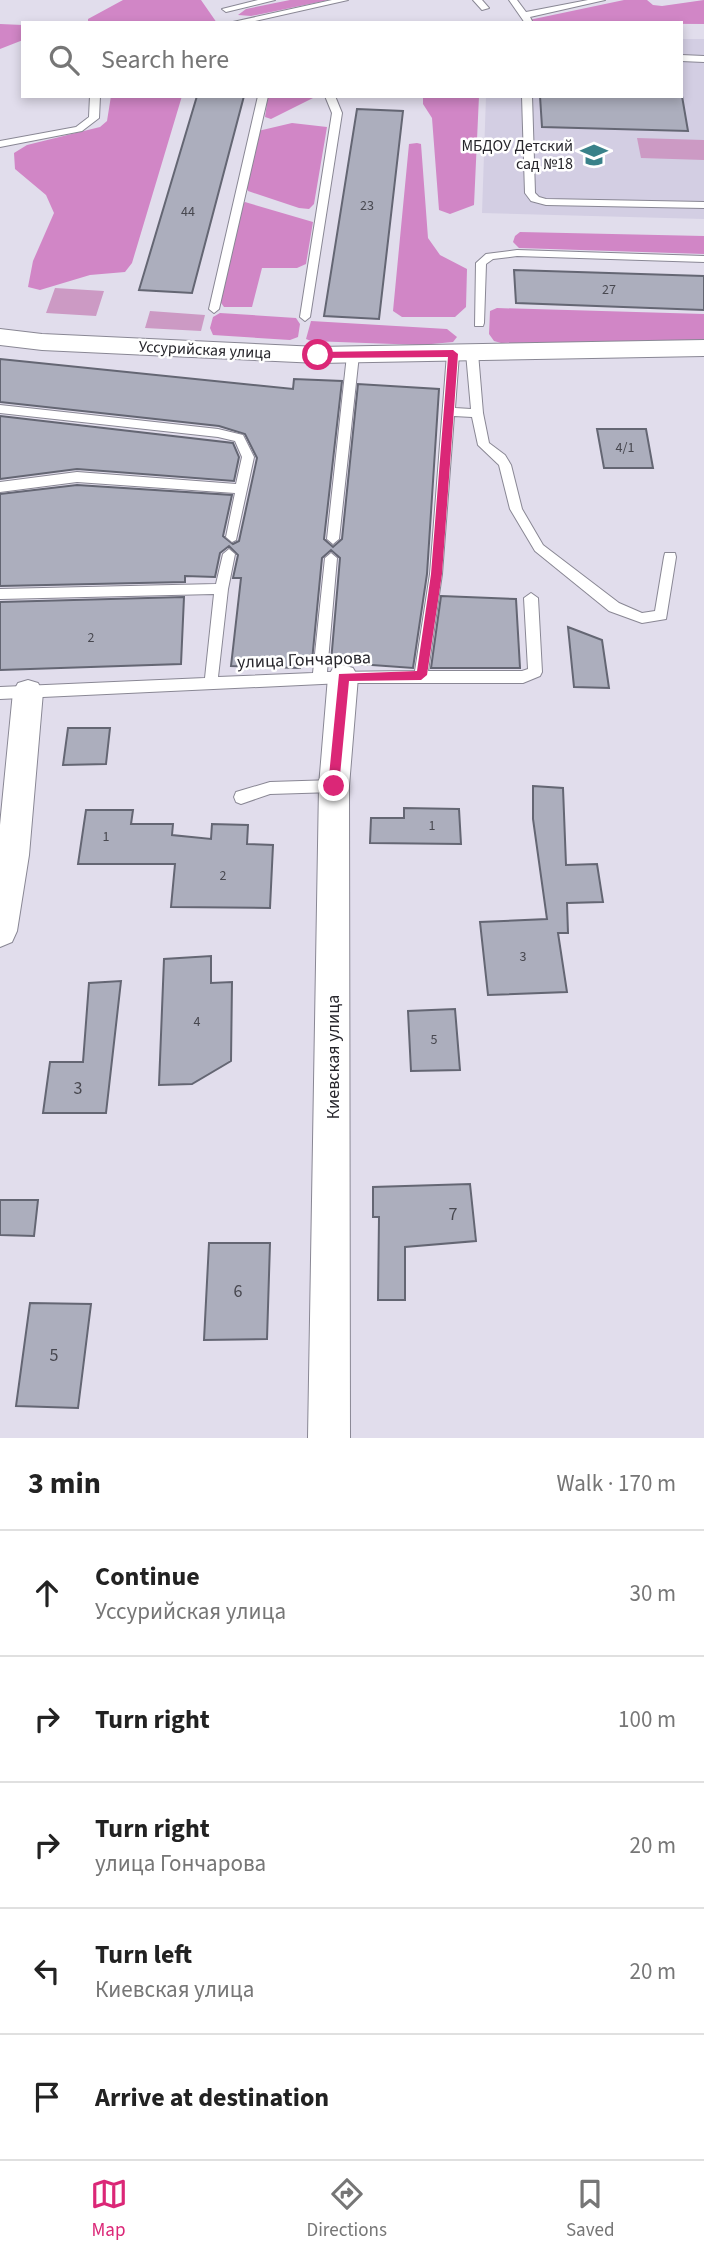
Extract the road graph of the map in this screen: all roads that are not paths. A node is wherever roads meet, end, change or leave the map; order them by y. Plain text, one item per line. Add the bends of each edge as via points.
1 (219, 0) edge
2 (271, 0) edge
3 (344, 0) edge
4 (477, 0) edge
5 (513, 0) edge
6 (601, 0) edge
7 (485, 8) dead end
8 (226, 9) junction
9 (528, 19) edge
10 (236, 21) edge
11 (242, 21) edge
12 (683, 58) edge
13 (704, 59) edge
14 (95, 98) edge
15 (263, 98) edge
16 (331, 98) edge
17 (527, 98) edge
18 (0, 144) edge
19 (704, 205) edge
20 (704, 259) edge
21 (214, 309) dead end
22 (305, 317) dead end
23 (479, 323) dead end
24 (0, 337) edge
25 (704, 348) edge
26 (462, 353) junction
27 (354, 355) junction
28 (0, 409) edge
29 (448, 412) junction
30 (477, 413) junction
31 (0, 487) edge
32 (242, 489) junction
33 (232, 537) dead end
34 (333, 539) dead end
35 (229, 554) dead end
36 (670, 557) dead end
37 (331, 558) dead end
38 (221, 589) junction
39 (0, 594) edge
40 (531, 598) dead end
41 (421, 675) junction
42 (331, 678) junction
43 (211, 683) junction
44 (14, 692) edge
45 (334, 786) junction
46 (241, 797) dead end
47 (0, 931) edge
48 (329, 1438) edge

1 - 8 lane
2 - 8 lane
3 - 11 lane
4 - 7 lane
5 - 9 lane
6 - 9 lane
8 - 10 lane
12 - 13 lane
14 - 18 lane via 94,118 79,129
15 - 21 lane
16 - 22 lane via 337,113
17 - 19 lane via 530,193 535,199
20 - 23 lane via 490,256 481,263
24 - 27 street, Уссурийская улица
25 - 26 street, Уссурийская улица
26 - 27 street, Уссурийская улица
26 - 29 lane
26 - 30 lane
27 - 34 lane
28 - 32 lane via 239,438 248,457
29 - 30 lane
29 - 41 lane via 436,574
30 - 36 lane via 484,445 505,465 516,509 531,537 550,558 614,607 642,618 662,614
31 - 32 lane via 77,477
32 - 33 lane
35 - 38 lane
37 - 42 lane
38 - 39 lane
38 - 43 lane
40 - 41 lane, улица Гончарова via 535,672 523,677
41 - 42 lane, улица Гончарова
42 - 43 lane, улица Гончарова
42 - 45 street, Киевская улица
43 - 44 lane, улица Гончарова
44 - 47 street via 13,855
45 - 46 lane via 270,788
45 - 48 street, Киевская улица

